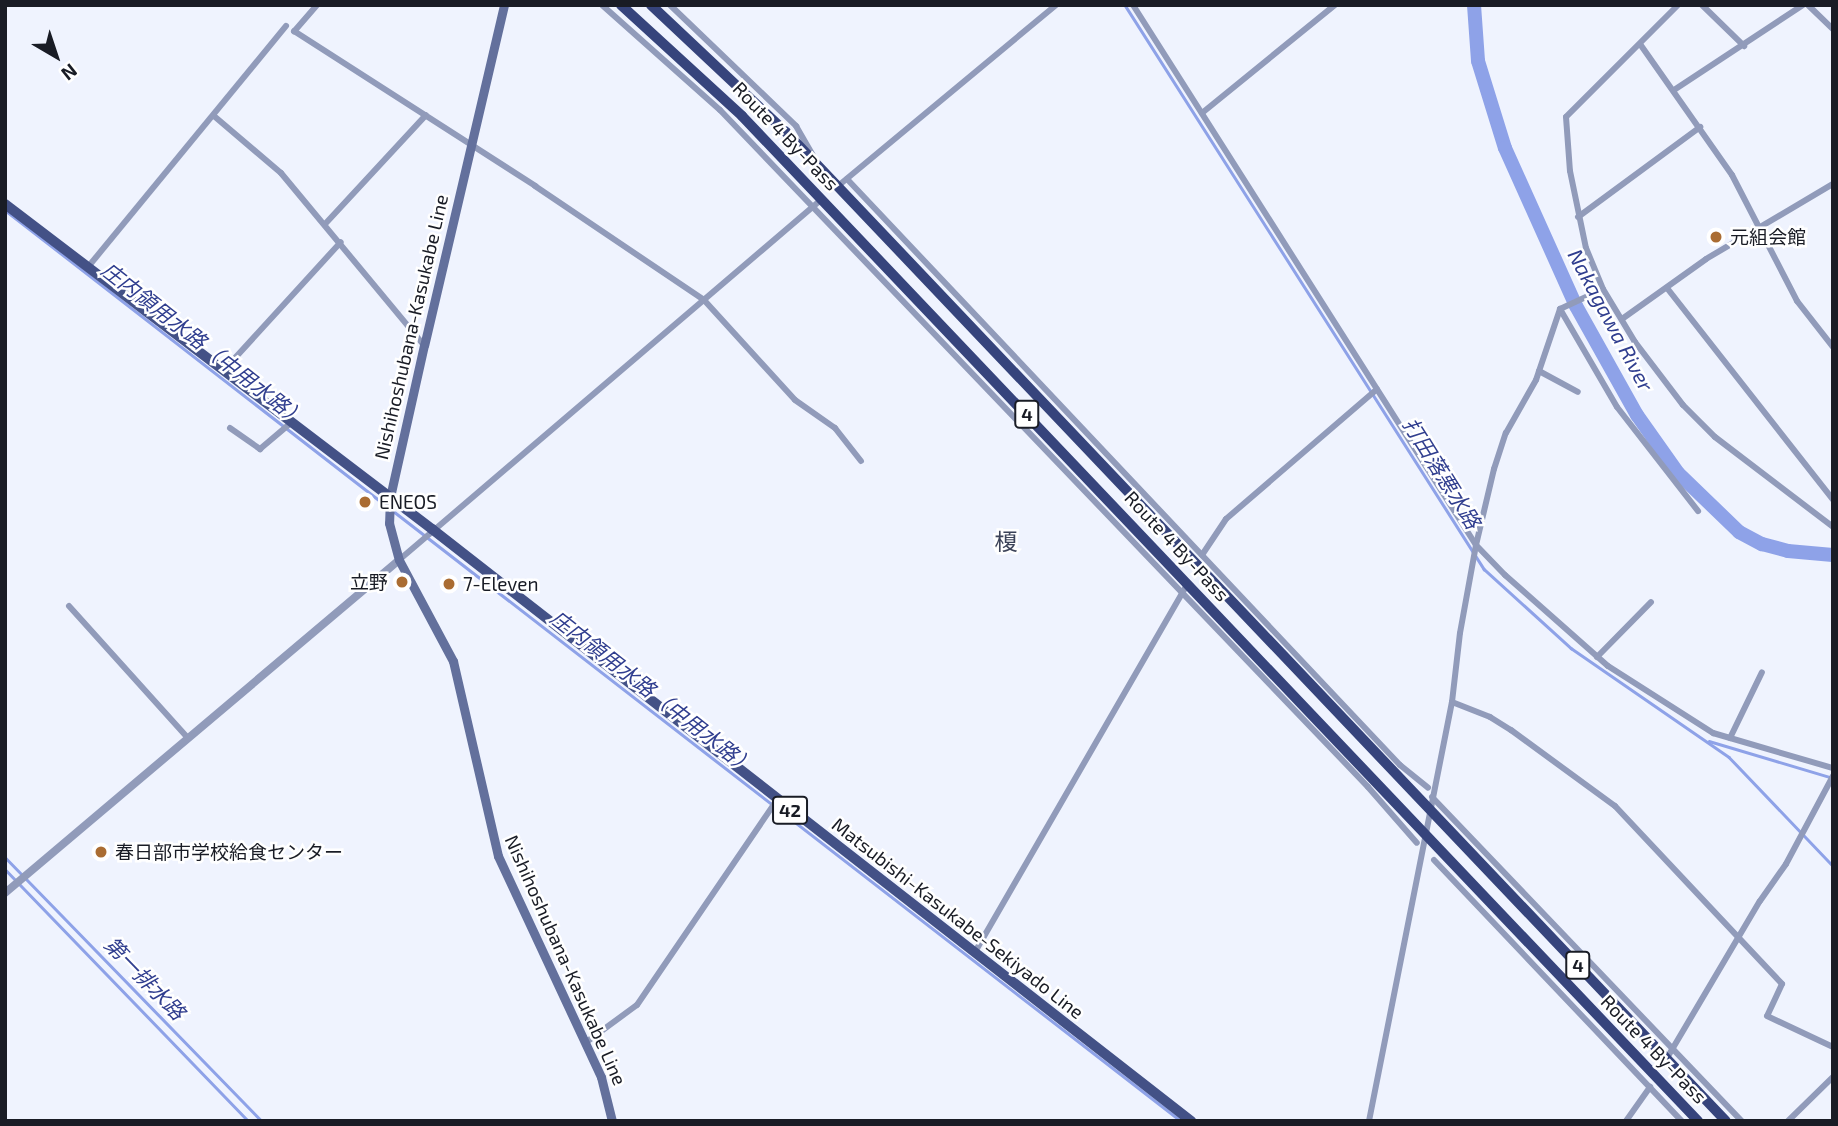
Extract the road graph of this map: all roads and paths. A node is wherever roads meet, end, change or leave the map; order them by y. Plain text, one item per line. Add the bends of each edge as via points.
1 (317, 5) edge
2 (504, 5) edge
3 (602, 5) edge
4 (621, 5) edge
5 (651, 5) edge
6 (670, 5) edge
7 (1056, 5) edge
8 (1133, 5) edge
9 (1335, 5) edge
10 (1678, 5) edge
11 (1702, 5) edge
12 (1806, 5) edge
13 (1821, 5) edge
14 (1815, 11) junction
15 (286, 26) dead end
16 (1833, 29) edge
17 (1640, 44) junction
18 (1744, 46) junction
19 (1674, 90) junction
20 (1202, 113) junction
21 (426, 115) junction
22 (214, 116) junction
23 (1700, 127) junction
24 (470, 145) junction
25 (817, 164) junction
26 (842, 183) junction
27 (1833, 184) edge
28 (822, 198) junction
29 (5, 204) edge
30 (813, 206) junction
31 (1578, 217) junction
32 (326, 223) junction
33 (1760, 226) junction
34 (341, 242) junction
35 (88, 267) junction
36 (1667, 288) junction
37 (1603, 289) junction
38 (704, 300) junction
39 (1560, 309) junction
40 (1622, 319) junction
41 (424, 345) junction
42 (1833, 347) edge
43 (224, 370) junction
44 (1539, 371) junction
45 (1377, 389) junction
46 (1578, 392) dead end
47 (292, 422) junction
48 (230, 428) dead end
49 (861, 461) dead end
50 (390, 497) junction
51 (1833, 500) edge
52 (1698, 511) dead end
53 (1833, 527) edge
54 (432, 529) junction
55 (1476, 545) junction
56 (1202, 554) junction
57 (399, 560) junction
58 (1196, 564) junction
59 (1188, 583) junction
60 (1182, 594) junction
61 (1651, 603) dead end
62 (69, 606) dead end
63 (1597, 657) junction
64 (1762, 672) dead end
65 (1452, 702) junction
66 (188, 738) junction
67 (1730, 738) junction
68 (1389, 760) junction
69 (1833, 768) edge
70 (1833, 776) edge
71 (1427, 788) dead end
72 (1383, 796) junction
73 (1433, 797) junction
74 (777, 800) junction
75 (1430, 810) junction
76 (1425, 833) junction
77 (1417, 843) dead end
78 (1434, 860) dead end
79 (1471, 888) junction
80 (5, 892) edge
81 (1739, 937) junction
82 (975, 952) junction
83 (585, 1043) junction
84 (1833, 1047) edge
85 (1670, 1054) junction
86 (1833, 1077) edge
87 (1650, 1087) junction
88 (612, 1121) edge
89 (1191, 1121) edge
90 (1369, 1121) edge
91 (1626, 1121) edge
92 (1682, 1121) edge
93 (1698, 1121) edge
94 (1726, 1121) edge
95 (1742, 1121) edge
96 (1788, 1121) edge

1 - 21 street via 294,31
2 - 24 main road, Nishihoshubana-Kasukabe Line
3 - 30 street via 688,79
4 - 28 highway, Route 4 By-Pass / 4 via 709,83
5 - 25 highway, Route 4 By-Pass / 4
6 - 25 street via 796,126
7 - 26 street
8 - 20 street
9 - 20 street
10 - 17 street
11 - 18 street
12 - 14 street
12 - 18 street
13 - 14 street
14 - 16 street
15 - 22 street
17 - 19 street
17 - 31 street via 1566,117
18 - 19 street
19 - 23 street
20 - 45 street
21 - 24 street
21 - 32 street
22 - 32 street via 281,173
22 - 35 street
23 - 31 street
23 - 33 street
24 - 38 street
24 - 41 main road, Nishihoshubana-Kasukabe Line
25 - 26 highway, Route 4 By-Pass / 4
26 - 56 street
26 - 58 highway, Route 4 By-Pass / 4
27 - 33 street
28 - 30 street
28 - 59 highway, Route 4 By-Pass / 4
29 - 35 main road, Matsubishi-Kasukabe-Sekiyado Line / 42
30 - 38 street
30 - 60 street
31 - 37 street
32 - 34 street
33 - 36 street
33 - 42 street via 1797,301
34 - 41 street
34 - 43 street
35 - 43 main road, Matsubishi-Kasukabe-Sekiyado Line / 42
36 - 40 street
36 - 51 street
37 - 39 street
37 - 40 street
38 - 49 street via 795,400 835,428
38 - 54 street
39 - 44 street
39 - 52 street via 1617,407
40 - 53 street via 1698,422
41 - 50 main road, Nishihoshubana-Kasukabe Line
43 - 47 main road, Matsubishi-Kasukabe-Sekiyado Line / 42
44 - 46 street
44 - 55 street via 1507,433
45 - 55 street
45 - 56 street via 1226,519
47 - 48 street via 260,449
47 - 50 main road, Matsubishi-Kasukabe-Sekiyado Line / 42
50 - 54 main road, Matsubishi-Kasukabe-Sekiyado Line / 42
50 - 57 main road, Nishihoshubana-Kasukabe Line via 390,534
54 - 57 street
54 - 74 main road, Matsubishi-Kasukabe-Sekiyado Line / 42
55 - 63 street
55 - 65 street
56 - 58 street
56 - 68 street
57 - 66 street
57 - 83 main road, Nishihoshubana-Kasukabe Line via 453,661 498,856
58 - 68 highway, Route 4 By-Pass / 4
59 - 60 street
59 - 72 highway, Route 4 By-Pass / 4
60 - 72 street
60 - 82 street
61 - 63 street
62 - 66 street
63 - 67 street via 1713,733
64 - 67 street
65 - 73 street
65 - 81 street via 1490,717 1601,793
66 - 80 street
67 - 69 street
68 - 71 street
68 - 75 highway, Route 4 By-Pass / 4
70 - 81 street via 1786,864
72 - 76 highway, Route 4 By-Pass / 4
72 - 77 street
73 - 75 street
73 - 85 street
74 - 82 main road, Matsubishi-Kasukabe-Sekiyado Line / 42
74 - 83 street via 637,1005
75 - 76 street
75 - 85 highway, Route 4 By-Pass / 4
76 - 79 highway, Route 4 By-Pass / 4
76 - 90 street
78 - 79 street
79 - 87 street via 1532,965
79 - 93 highway, Route 4 By-Pass / 4
81 - 84 street via 1782,984 1767,1016
81 - 85 street
82 - 89 main road, Matsubishi-Kasukabe-Sekiyado Line / 42
83 - 88 main road, Nishihoshubana-Kasukabe Line via 608,1095
85 - 94 highway, Route 4 By-Pass / 4
85 - 95 street
86 - 96 street
87 - 91 street
87 - 92 street

